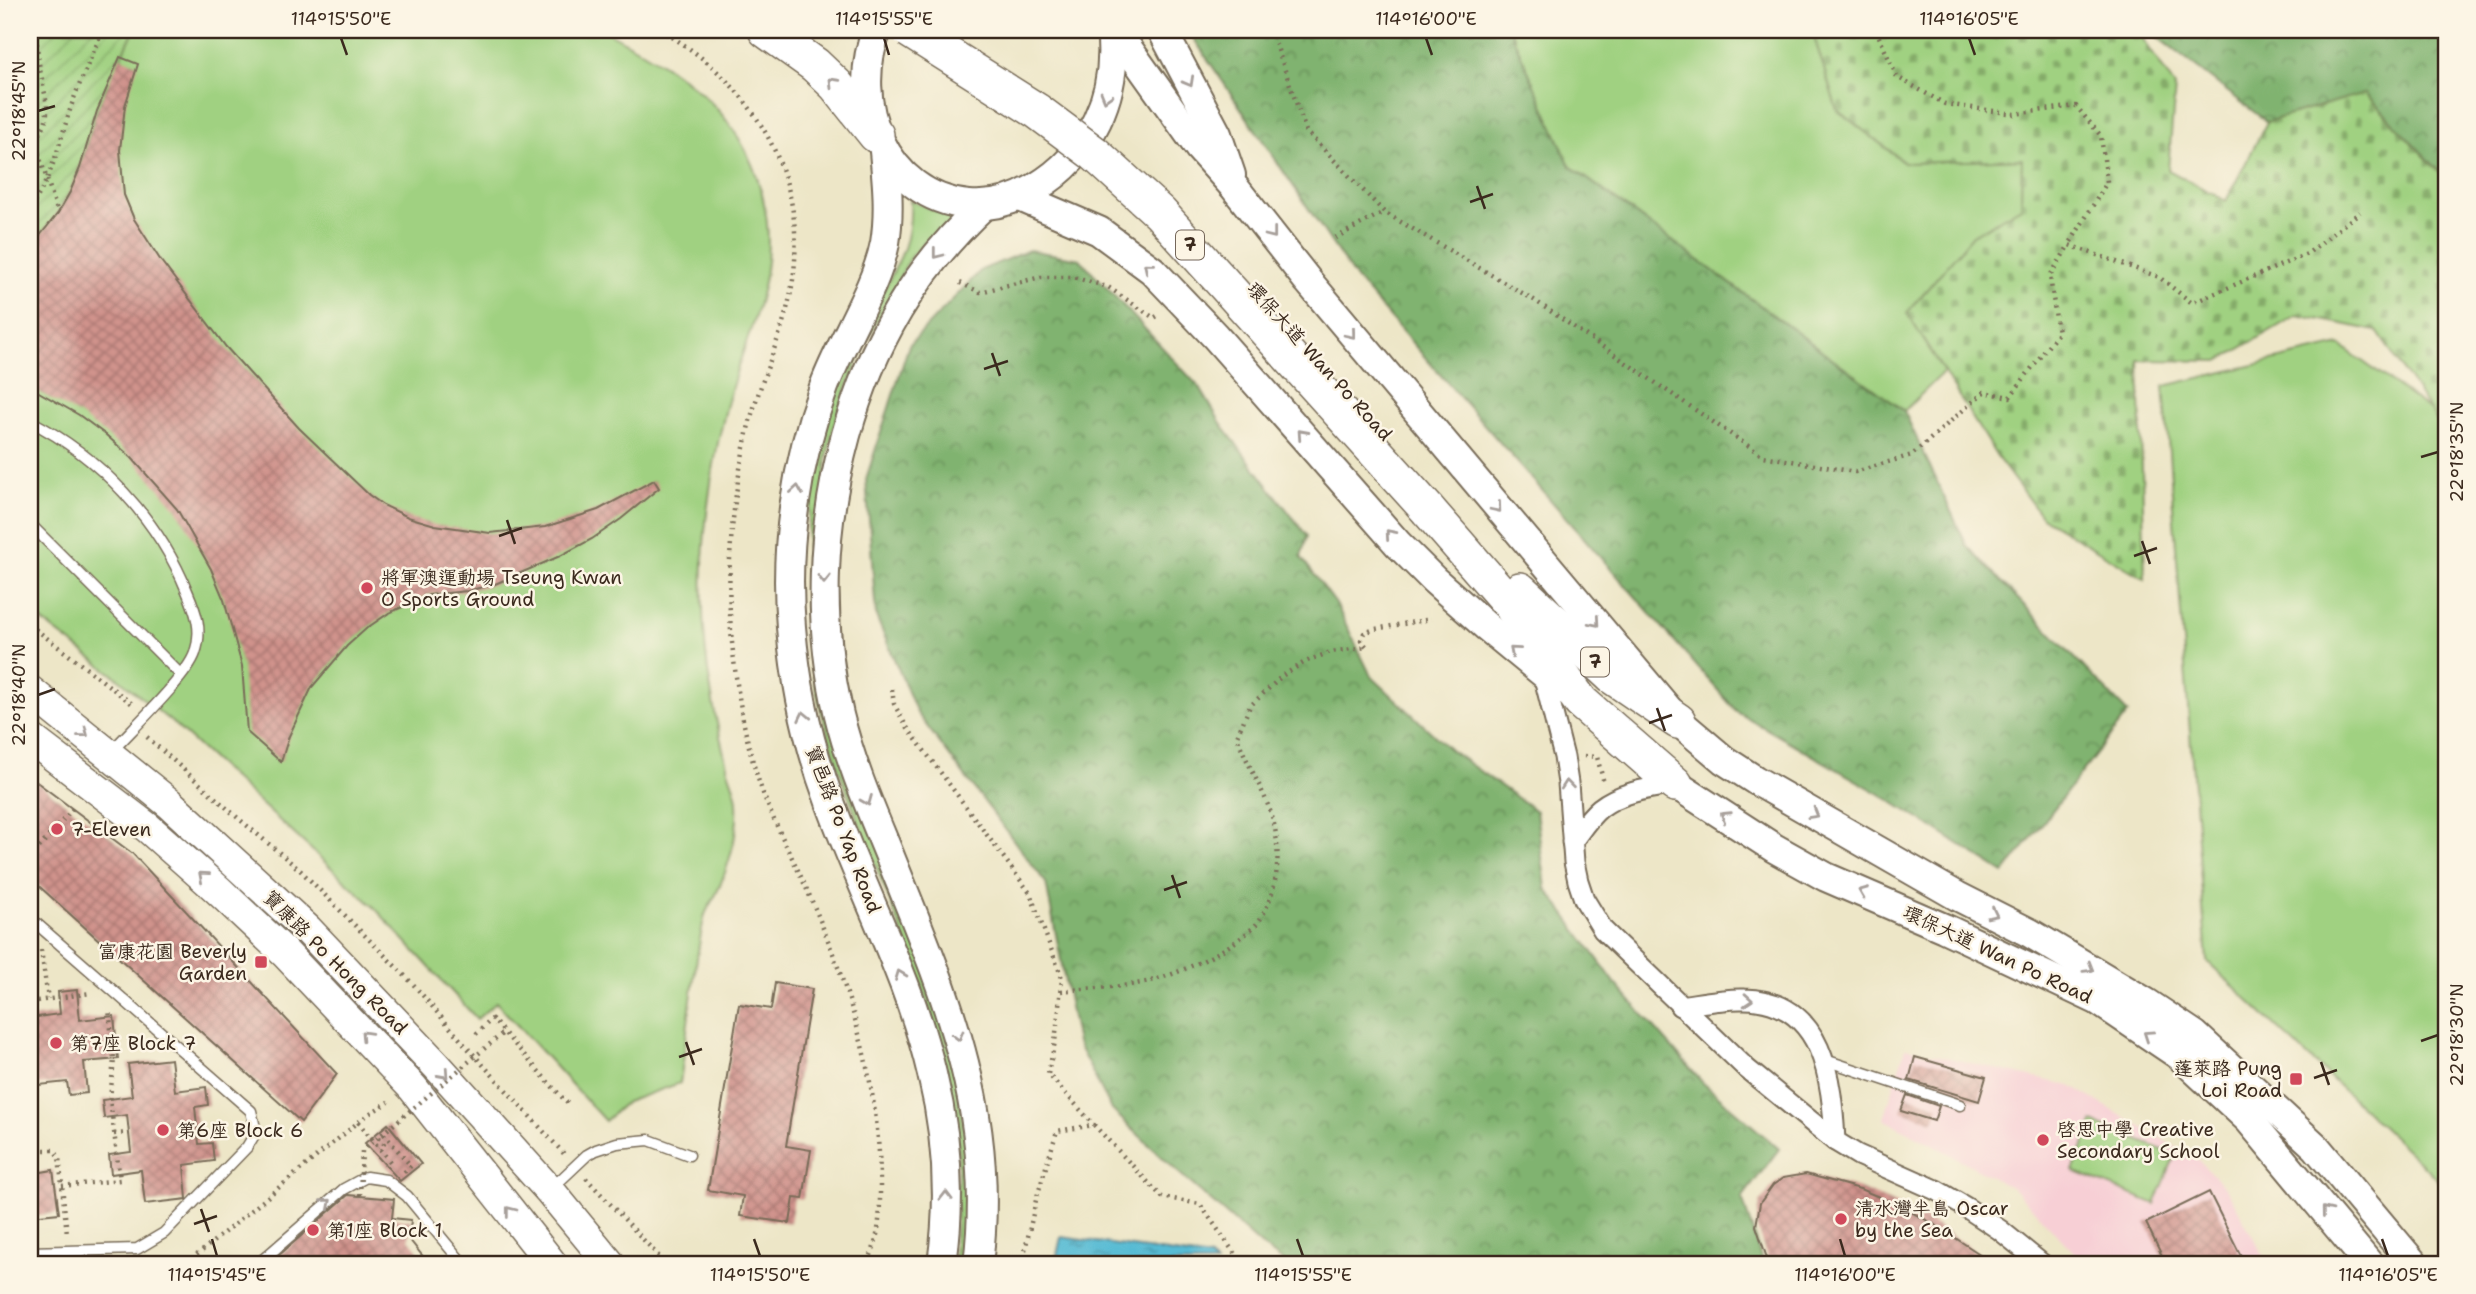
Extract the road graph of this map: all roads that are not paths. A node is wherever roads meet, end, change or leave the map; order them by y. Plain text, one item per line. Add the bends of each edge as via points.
1 (766, 30) edge
2 (877, 30) edge
3 (909, 30) edge
4 (937, 30) edge
5 (1113, 30) edge
6 (1162, 30) edge
7 (880, 143) junction
8 (1236, 188) junction
9 (1020, 197) junction
10 (984, 205) junction
11 (30, 421) edge
12 (1434, 504) junction
13 (30, 524) edge
14 (1543, 674) junction
15 (181, 675) junction
16 (30, 691) edge
17 (1581, 702) junction
18 (1678, 721) junction
19 (30, 738) edge
20 (109, 754) junction
21 (1675, 784) junction
22 (1572, 842) junction
23 (30, 918) edge
24 (1680, 1006) junction
25 (1825, 1060) junction
26 (1960, 1105) dead end
27 (1835, 1141) junction
28 (689, 1155) dead end
29 (550, 1191) junction
30 (30, 1252) edge
31 (258, 1264) edge
32 (463, 1264) edge
33 (552, 1264) edge
34 (610, 1264) edge
35 (942, 1264) edge
36 (978, 1264) edge
37 (2042, 1264) edge
38 (2369, 1264) edge
39 (2414, 1264) edge

7 -> 1 highway via 836,85
2 - 7 main road, 寶邑路 Po Yap Road via 866,71 869,115
3 - 12 highway, 環保大道 Wan Po Road / 7, bridge via 1037,110 1160,213
4 - 12 highway, 環保大道 Wan Po Road / 7 via 1033,88 1174,205 1273,305
5 - 8 main road, 環保大道 Wan Po Road via 1199,148
5 -> 9 main road via 1109,87 1092,131 1069,163
6 -> 8 main road via 1217,134
7 - 10 main road via 907,176 932,195
35 -> 7 main road, 寶邑路 Po Yap Road via 946,1182 932,1073 899,971 818,768 796,679 790,625 792,528 805,450 832,365 880,261 887,225 888,192
8 -> 18 main road, 環保大道 Wan Po Road via 1308,281
9 - 10 main road
14 -> 9 main road, 環保大道 Wan Po Road via 1398,544 1152,270 1100,231
10 -> 36 main road, 寶邑路 Po Yap Road via 953,234 921,275 870,366 835,480 824,574 831,671 842,726 953,1017 967,1069 981,1174
11 - 15 lane via 110,479 169,554 198,622 194,656
12 - 17 highway, 環保大道 Wan Po Road / 7
12 - 18 highway, 環保大道 Wan Po Road / 7 via 1584,652
13 - 15 lane
14 - 17 main road, 環保大道 Wan Po Road
22 -> 14 street via 1564,757
15 - 20 lane
16 -> 20 main road, 寶康路 Po Hong Road
17 - 21 highway, 環保大道 Wan Po Road / 7
18 -> 39 main road, 環保大道 Wan Po Road via 1755,780 1956,896 2030,933 2195,1035 2316,1147
33 -> 19 main road, 寶康路 Po Hong Road via 413,1088 285,953 148,828
20 -> 29 main road, 寶康路 Po Hong Road via 308,930
21 - 22 street via 1633,793 1603,806
38 -> 21 main road, 環保大道 Wan Po Road via 2249,1120 2179,1056 2097,1000 1826,877
22 - 24 street via 1578,881 1592,914
23 - 30 lane via 251,1111 256,1132 164,1233 137,1249
24 -> 25 street via 1745,999 1766,1002 1792,1013
24 - 27 street via 1747,1069
25 - 26 lane
25 - 27 street via 1833,1096
27 - 37 street via 1968,1208
28 - 29 lane via 649,1140 617,1143 596,1150
29 - 34 main road, 寶康路 Po Hong Road
31 -> 32 lane via 344,1189 366,1177 386,1180 407,1196

